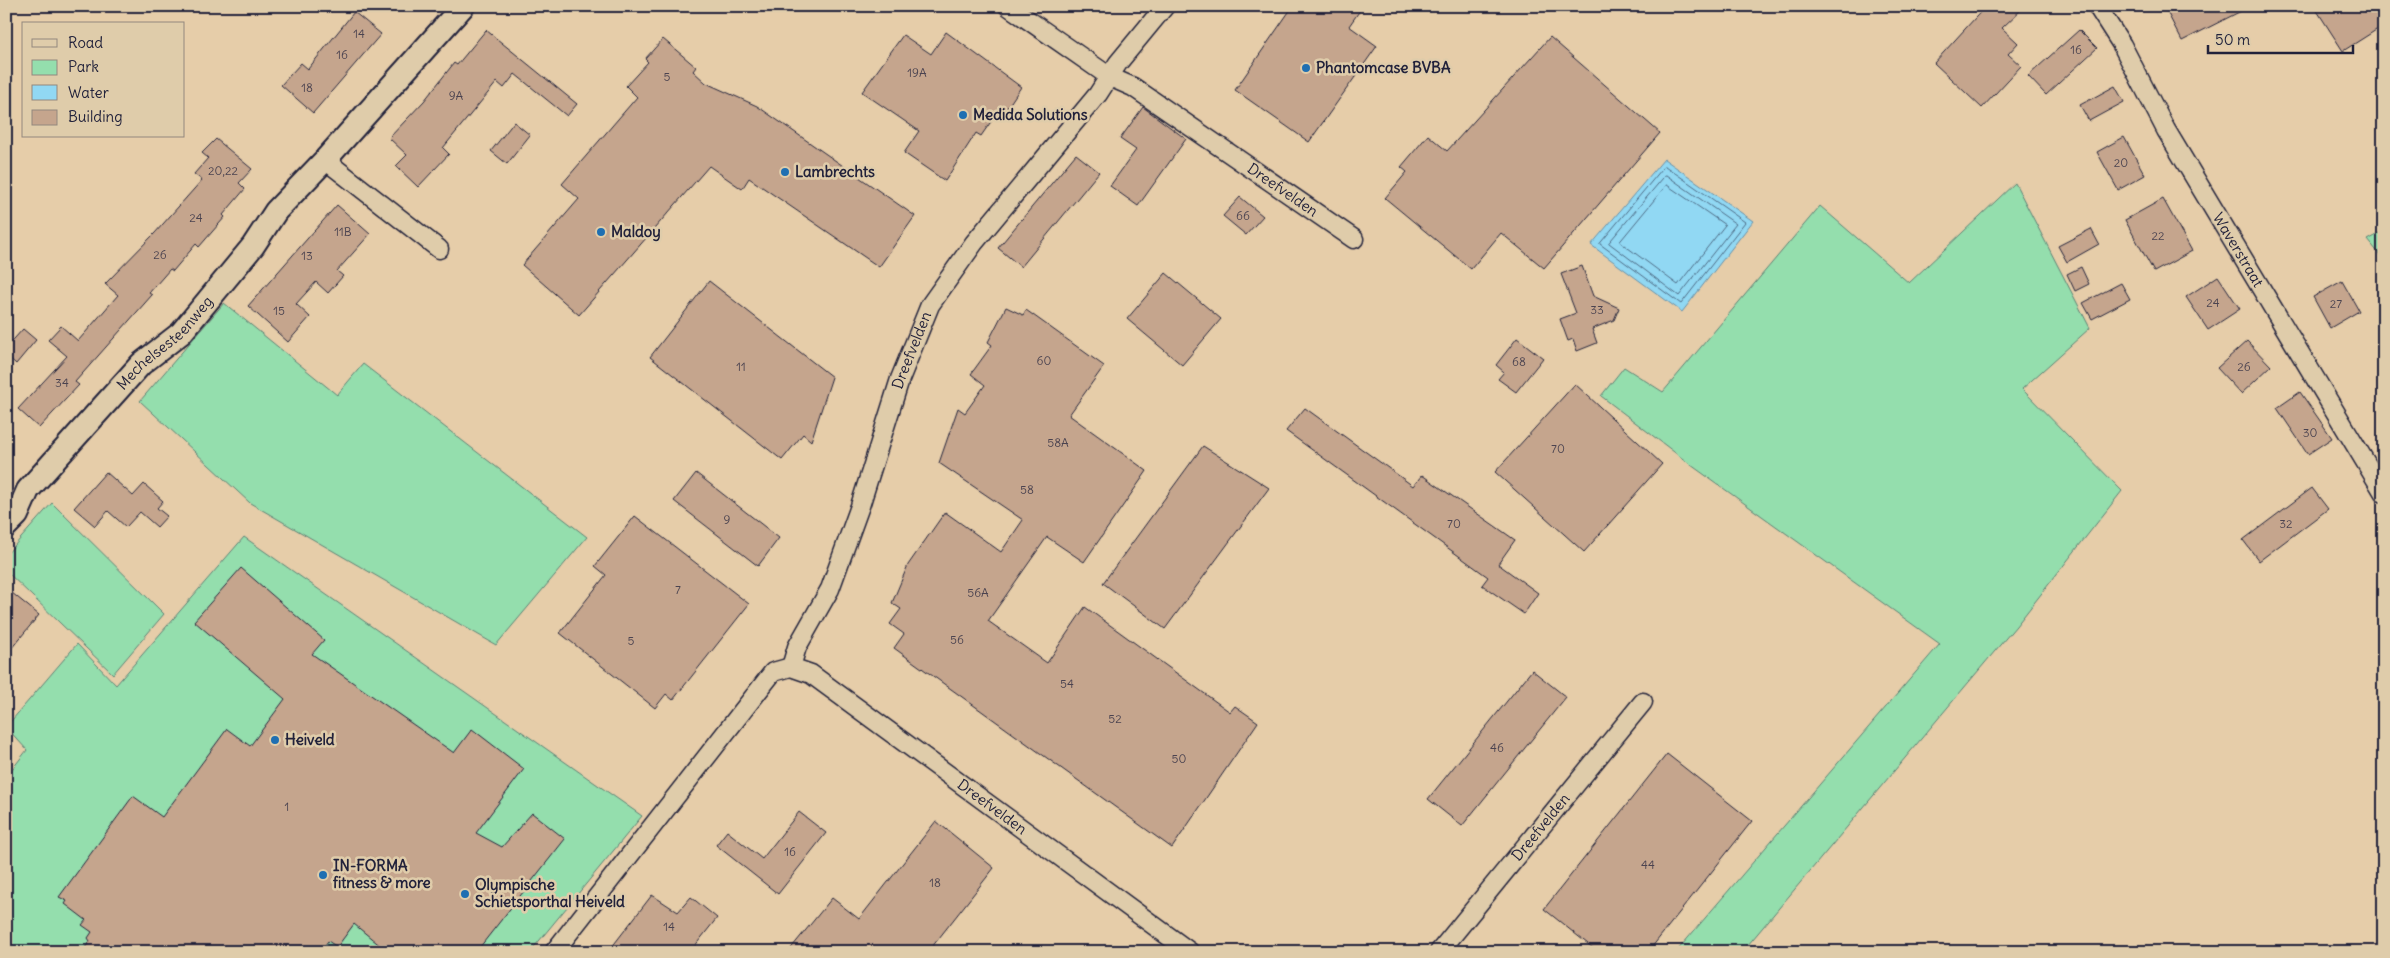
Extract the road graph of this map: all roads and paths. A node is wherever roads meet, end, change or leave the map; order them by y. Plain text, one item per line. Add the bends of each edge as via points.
1 (462, 6) edge
2 (1008, 6) edge
3 (1165, 6) edge
4 (2097, 6) edge
5 (1110, 76) junction
6 (325, 160) junction
7 (1354, 239) dead end
8 (439, 249) dead end
9 (2384, 493) edge
10 (6, 526) edge
11 (791, 668) junction
12 (1643, 702) dead end
13 (554, 952) edge
14 (1190, 952) edge
15 (1439, 952) edge

1 - 6 street, Mechelsesteenweg
2 - 5 street, Dreefvelden
3 - 5 street
4 - 9 street, Waverstraat via 2122,45 2166,130
5 - 7 street, Dreefvelden via 1133,87
5 - 11 street, Dreefvelden via 974,243 930,305 900,379 830,589 797,647
6 - 8 street
6 - 10 street, Mechelsesteenweg via 276,211 253,246 181,333 141,364 28,490 17,515
11 - 13 street via 773,672
11 - 14 street, Dreefvelden via 811,674
12 - 15 street, Dreefvelden

